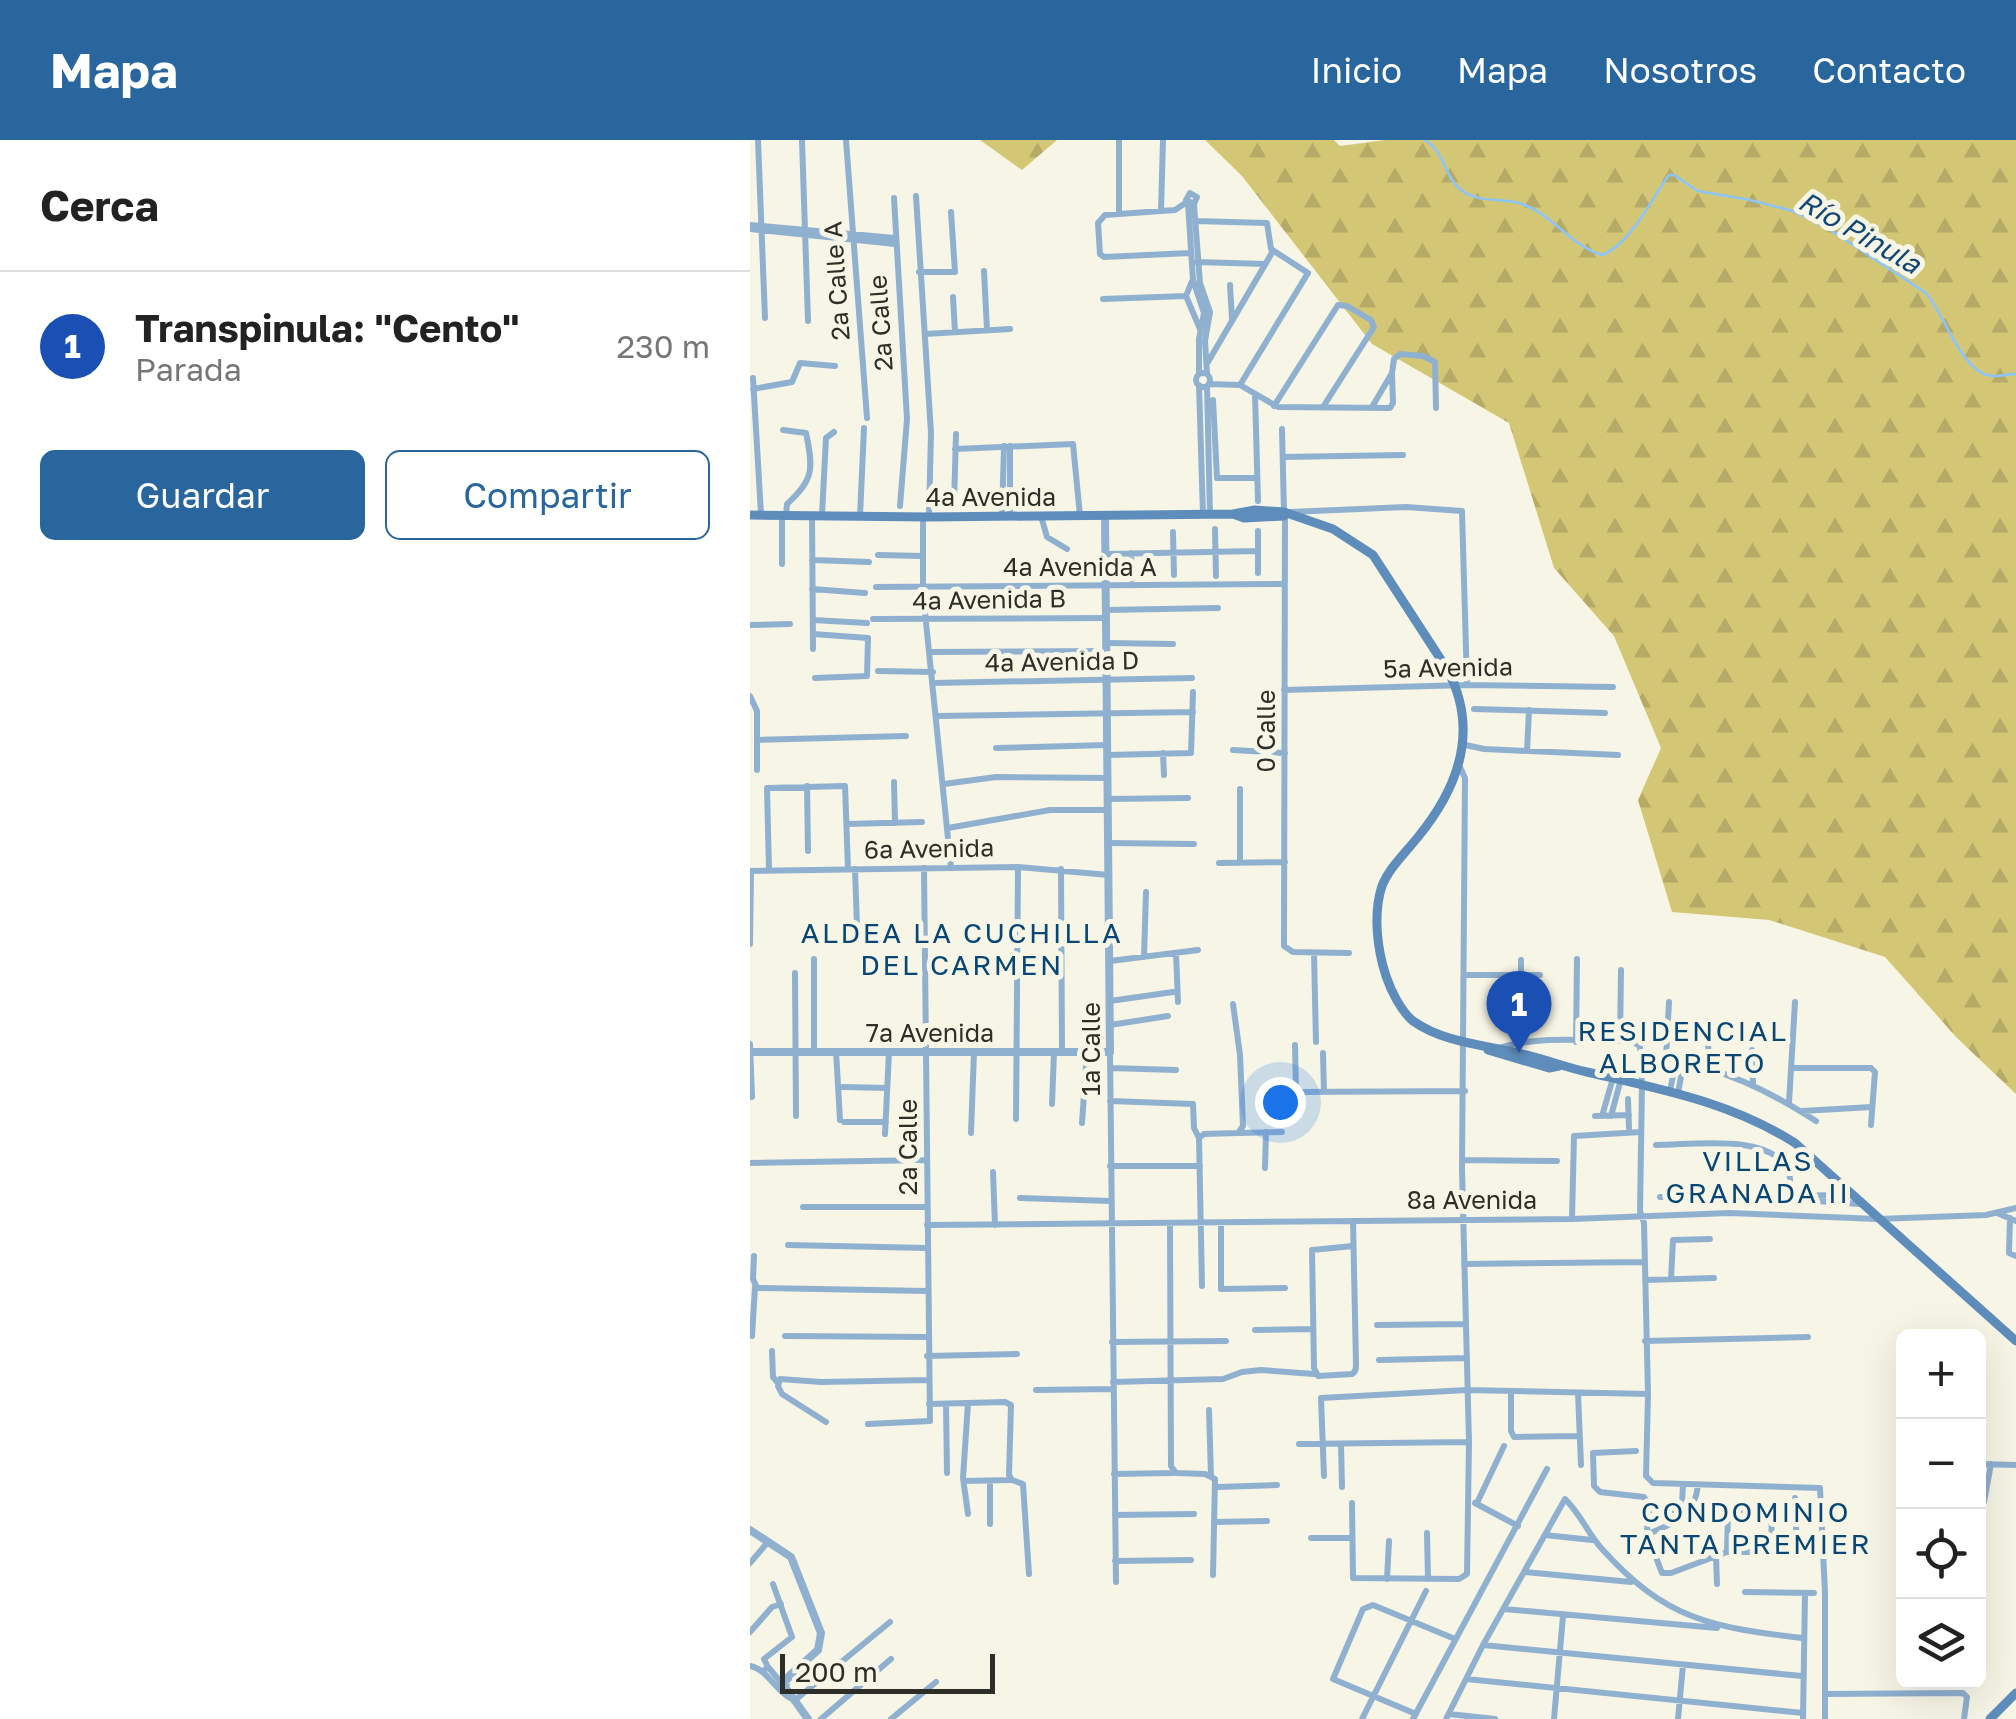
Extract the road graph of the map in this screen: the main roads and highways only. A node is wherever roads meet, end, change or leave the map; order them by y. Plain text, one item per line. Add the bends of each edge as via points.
1 (755, 514) edge
2 (1482, 1047) junction
3 (1562, 1066) junction
4 (2016, 1341) edge
5 (2016, 1693) edge
6 (1996, 1717) edge

1 - 2 main road, 4a Avenida via 1256,510 1333,529 1373,555 1462,686 1460,767 1438,812 1382,885 1377,932 1388,981 1406,1014 1425,1028
2 - 3 main road
2 - 3 main road
3 - 4 main road via 1727,1107 1768,1126
5 - 6 main road

